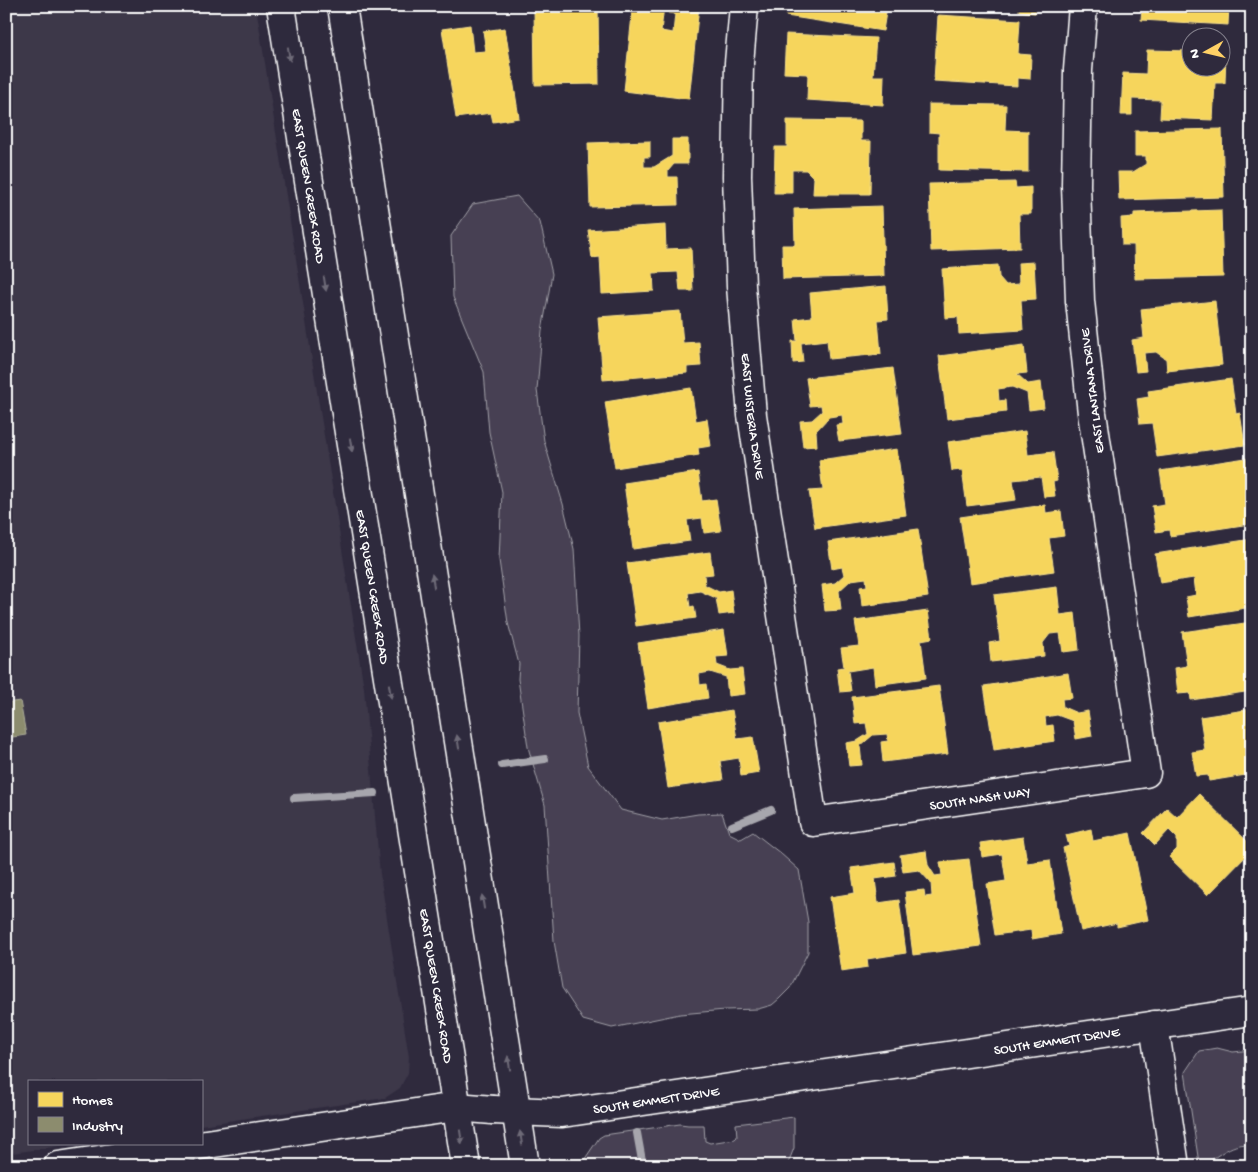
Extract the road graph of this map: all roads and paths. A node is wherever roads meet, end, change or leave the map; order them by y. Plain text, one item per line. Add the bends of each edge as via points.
1 (281, 6) edge
2 (342, 6) edge
3 (744, 6) edge
4 (1082, 6) edge
5 (1146, 773) joint
6 (813, 822) joint
7 (1252, 1011) edge
8 (1154, 1025) junction
9 (456, 1107) junction
10 (505, 1110) junction
11 (58, 1166) edge
12 (466, 1166) edge
13 (525, 1166) edge
14 (1175, 1166) edge

1 -> 9 street, EAST QUEEN CREEK ROAD
10 -> 2 street
3 - 6 street, EAST WISTERIA DRIVE via 739,63 737,176 741,286 750,395
4 - 5 street, EAST LANTANA DRIVE via 1076,184 1080,301 1092,413
5 - 6 street, SOUTH NASH WAY
7 - 8 street, SOUTH EMMETT DRIVE
8 - 10 street, SOUTH EMMETT DRIVE via 562,1113
8 - 14 street
9 - 10 street, SOUTH EMMETT DRIVE
9 - 11 street, SOUTH EMMETT DRIVE
9 -> 12 street, EAST QUEEN CREEK ROAD
13 -> 10 street

